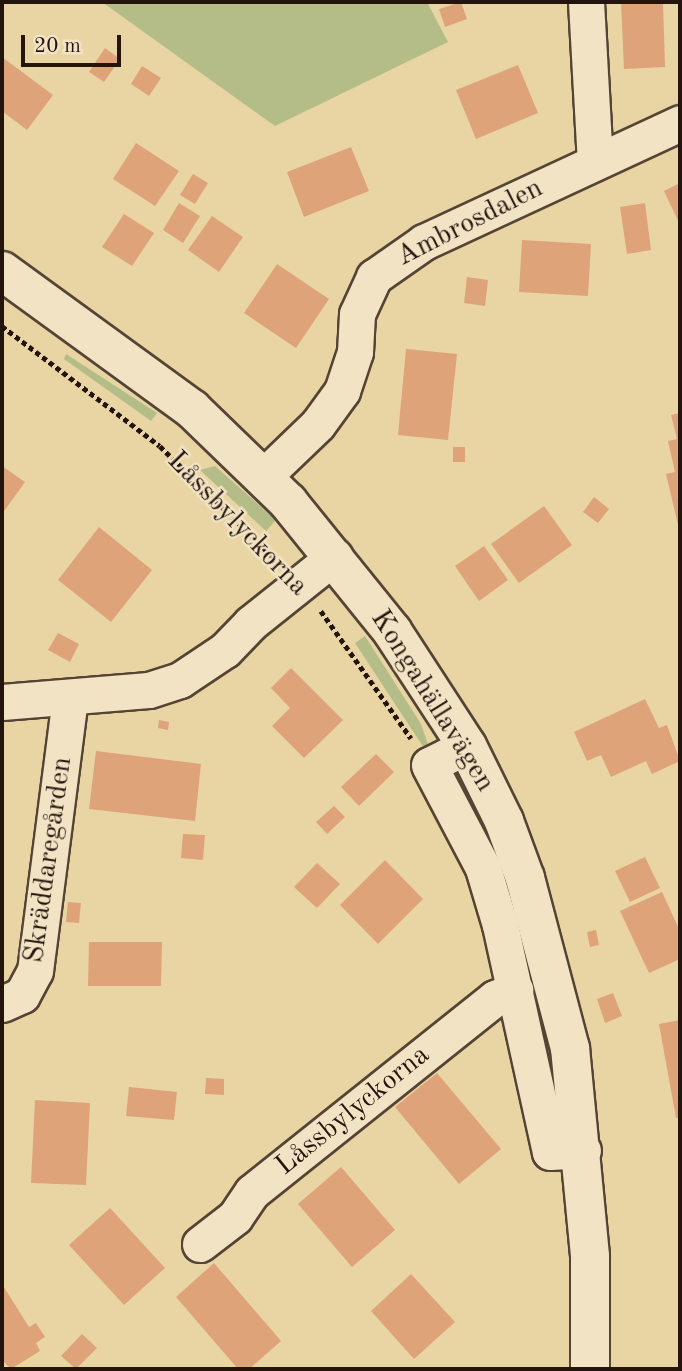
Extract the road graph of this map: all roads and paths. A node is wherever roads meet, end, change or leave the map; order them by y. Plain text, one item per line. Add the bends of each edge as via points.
1 (586, 2) edge
2 (680, 123) edge
3 (594, 162) junction
4 (2, 271) edge
5 (2, 326) edge
6 (263, 477) junction
7 (335, 556) junction
8 (299, 584) junction
9 (70, 699) junction
10 (2, 702) edge
11 (467, 746) junction
12 (429, 765) junction
13 (515, 990) junction
14 (2, 1004) edge
15 (583, 1150) junction
16 (200, 1244) dead end
17 (590, 1369) edge

1 - 3 street
2 - 3 street, Ambrosdalen
3 - 6 street, Ambrosdalen via 424,242 374,277 357,314 355,352 342,391 318,424
4 - 6 street, Kongahällavägen via 148,374
5 - 8 path, Låssbylyckorna via 160,446
6 - 7 street, Kongahällavägen
7 - 8 street
7 - 11 street, Kongahällavägen via 392,631
8 - 9 street via 201,669 149,690
8 - 12 path, Låssbylyckorna
9 - 10 street
9 - 14 street, Skräddaregården via 35,971 22,995
11 - 12 street
11 - 15 street, Kongahällavägen via 504,821 541,930 570,1048
12 - 13 street via 483,868
13 - 15 street via 550,1152
13 - 16 street, Låssbylyckorna via 495,998 263,1183 235,1217
15 - 17 street, Kongahällavägen via 590,1256

